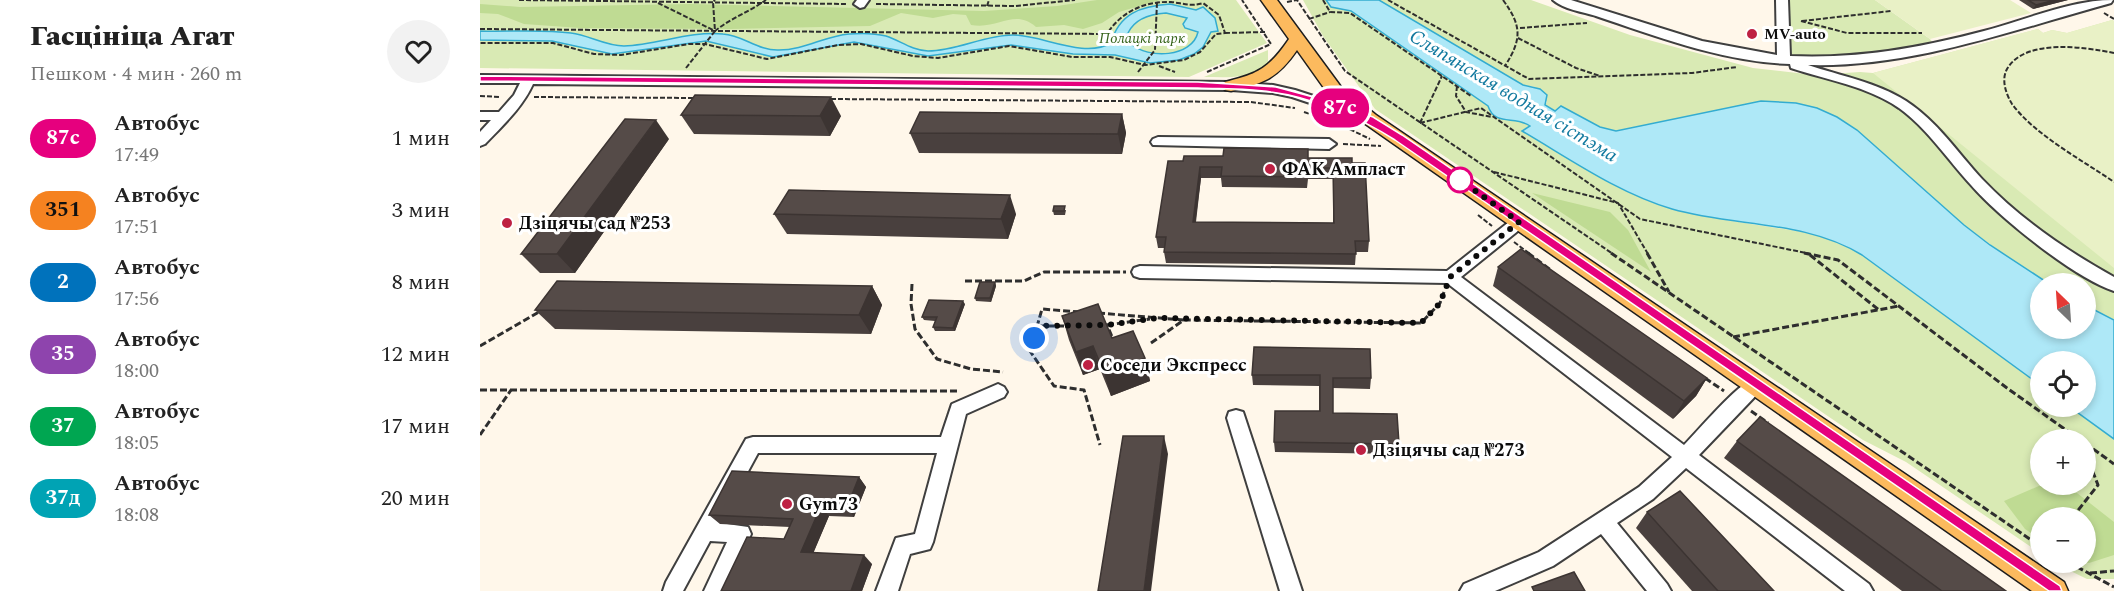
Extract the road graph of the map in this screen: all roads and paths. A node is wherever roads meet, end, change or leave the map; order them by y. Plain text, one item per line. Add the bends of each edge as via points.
1 (519, 0) edge
2 (582, 0) edge
3 (766, 0) edge
4 (989, 0) edge
5 (1075, 0) edge
6 (1207, 0) edge
7 (1242, 0) edge
8 (1269, 0) edge
9 (1297, 0) edge
10 (1323, 0) edge
11 (1388, 0) edge
12 (1503, 0) edge
13 (1559, 0) edge
14 (1782, 0) edge
15 (655, 1) edge
16 (714, 1) edge
17 (862, 2) edge
18 (762, 3) junction
19 (1157, 3) junction
20 (1203, 3) junction
21 (2102, 3) edge
22 (987, 6) junction
23 (1891, 11) dead end
24 (1330, 12) junction
25 (1309, 19) junction
26 (2114, 19) edge
27 (1782, 21) junction
28 (1801, 21) junction
29 (1587, 23) dead end
30 (1520, 28) junction
31 (480, 29) edge
32 (715, 32) junction
33 (1265, 32) junction
34 (1225, 33) junction
35 (1922, 33) dead end
36 (1518, 38) junction
37 (1298, 39) junction
38 (706, 42) dead end
39 (480, 43) edge
40 (2114, 53) edge
41 (1784, 60) junction
42 (1146, 63) junction
43 (1505, 66) junction
44 (1744, 66) dead end
45 (1198, 76) dead end
46 (1442, 76) junction
47 (1602, 77) junction
48 (480, 79) edge
49 (528, 80) junction
50 (1232, 86) junction
51 (1457, 86) junction
52 (480, 96) edge
53 (1472, 96) dead end
54 (520, 97) junction
55 (706, 98) edge
56 (823, 99) edge
57 (1466, 112) junction
58 (480, 116) edge
59 (504, 116) junction
60 (1494, 117) junction
61 (1370, 119) junction
62 (1420, 123) junction
63 (480, 141) edge
64 (1158, 142) dead end
65 (1329, 144) joint
66 (1489, 171) junction
67 (2114, 182) edge
68 (1618, 203) junction
69 (1477, 214) dead end
70 (1511, 228) junction
71 (1808, 254) junction
72 (1140, 272) joint
73 (1558, 275) edge
74 (1450, 277) junction
75 (965, 281) dead end
76 (912, 284) dead end
77 (2114, 285) edge
78 (1670, 295) junction
79 (1899, 306) junction
80 (1879, 310) junction
81 (542, 311) edge
82 (1158, 318) junction
83 (1184, 320) junction
84 (1107, 325) junction
85 (1037, 326) junction
86 (1072, 326) edge
87 (1096, 326) edge
88 (1732, 337) junction
89 (1114, 341) edge
90 (1151, 343) dead end
91 (480, 346) edge
92 (1700, 374) edge
93 (1000, 382) joint
94 (480, 390) edge
95 (511, 390) junction
96 (963, 391) dead end
97 (1747, 393) junction
98 (1236, 417) dead end
99 (1776, 429) edge
100 (2065, 429) edge
101 (480, 435) edge
102 (1100, 445) dead end
103 (949, 446) junction
104 (2096, 451) edge
105 (1685, 457) junction
106 (2114, 464) edge
107 (2090, 495) edge
108 (2081, 507) edge
109 (1604, 521) junction
110 (705, 531) junction
111 (2030, 539) edge
112 (2114, 571) edge
113 (2096, 572) edge
114 (2089, 573) edge
115 (2114, 587) edge
116 (673, 589) dead end
117 (1481, 589) edge
118 (715, 591) edge
119 (887, 591) edge
120 (1291, 591) edge
121 (1660, 591) edge
122 (1862, 591) edge
123 (2055, 591) edge

1 - 2 path
2 - 15 path
3 - 18 path
4 - 22 path
5 - 22 path
6 - 20 path
7 - 33 path
8 - 37 main road
9 - 25 path
10 - 24 path
11 - 43 path
12 - 30 path
13 - 41 street via 1735,52
14 - 27 street
15 - 16 path
15 - 32 path
16 - 18 path
16 - 32 path
17 - 18 path
17 - 22 path
18 - 32 path via 733,17
19 - 20 path
19 - 32 path via 1124,14 1107,34
19 - 42 path via 1154,53
20 - 34 path via 1219,13
21 - 26 path
21 - 41 street via 1903,54 1855,60
23 - 28 path
24 - 25 path
24 - 46 path via 1350,14
25 - 62 path via 1345,71
27 - 28 path
27 - 41 street
28 - 35 path via 1847,33
29 - 30 path
30 - 36 path
31 - 32 path
32 - 38 path
33 - 34 path
33 - 45 path via 1272,45
34 - 42 path via 1216,34 1200,52 1184,60
36 - 43 path via 1515,52
36 - 47 path
37 - 50 main road via 1274,73
37 - 61 main road via 1335,91
39 - 42 path via 553,44 594,54 621,55 705,44 767,59 838,45 861,44 938,58 1010,46 1072,57 1110,57
40 - 67 path via 2074,47 2039,50 2015,59 2006,68 2003,79 2014,106 2030,122
41 - 77 street via 1858,84 1901,104 1925,121 1986,193 2007,211
43 - 47 path via 1529,79
44 - 47 path
46 - 51 path
46 - 62 path
48 - 49 street
49 - 50 street
49 - 54 street
50 - 61 street via 1284,91
51 - 53 path
51 - 57 path via 1456,96
52 - 54 path
54 - 55 path
54 - 59 street
56 - 65 path via 1251,102 1294,108 1384,146
57 - 60 path
57 - 60 path via 1481,108
57 - 62 path
58 - 59 street
59 - 63 street
60 - 68 path
61 - 70 main road
62 - 66 path
64 - 65 street
66 - 68 path
66 - 78 path
68 - 71 path via 1641,219
68 - 78 path
69 - 70 path
70 - 73 path
70 - 74 street
70 - 97 main road
71 - 79 path via 1838,260
71 - 80 path
72 - 74 street
72 - 75 path via 1044,272 1024,281
74 - 83 path via 1440,303 1421,323
74 - 105 street
76 - 93 path via 915,329 937,359
78 - 88 path
79 - 80 path
79 - 100 path
80 - 88 path
81 - 91 path
82 - 83 path
82 - 84 path
82 - 85 path via 1042,309
83 - 90 path
84 - 87 path
84 - 89 path
85 - 86 path
85 - 102 path via 1030,351 1054,386 1084,390
88 - 111 path
92 - 97 path
93 - 103 street via 958,409
94 - 95 path
95 - 96 path
95 - 101 path
97 - 99 path
97 - 105 street
97 - 123 main road
98 - 120 street
103 - 110 street via 753,445
103 - 119 street via 923,542 903,545
104 - 106 path
105 - 109 street via 1646,493
105 - 122 street
107 - 108 path
109 - 117 street via 1546,559
109 - 121 street
110 - 116 street
110 - 118 street via 741,534
112 - 113 path
114 - 115 path

